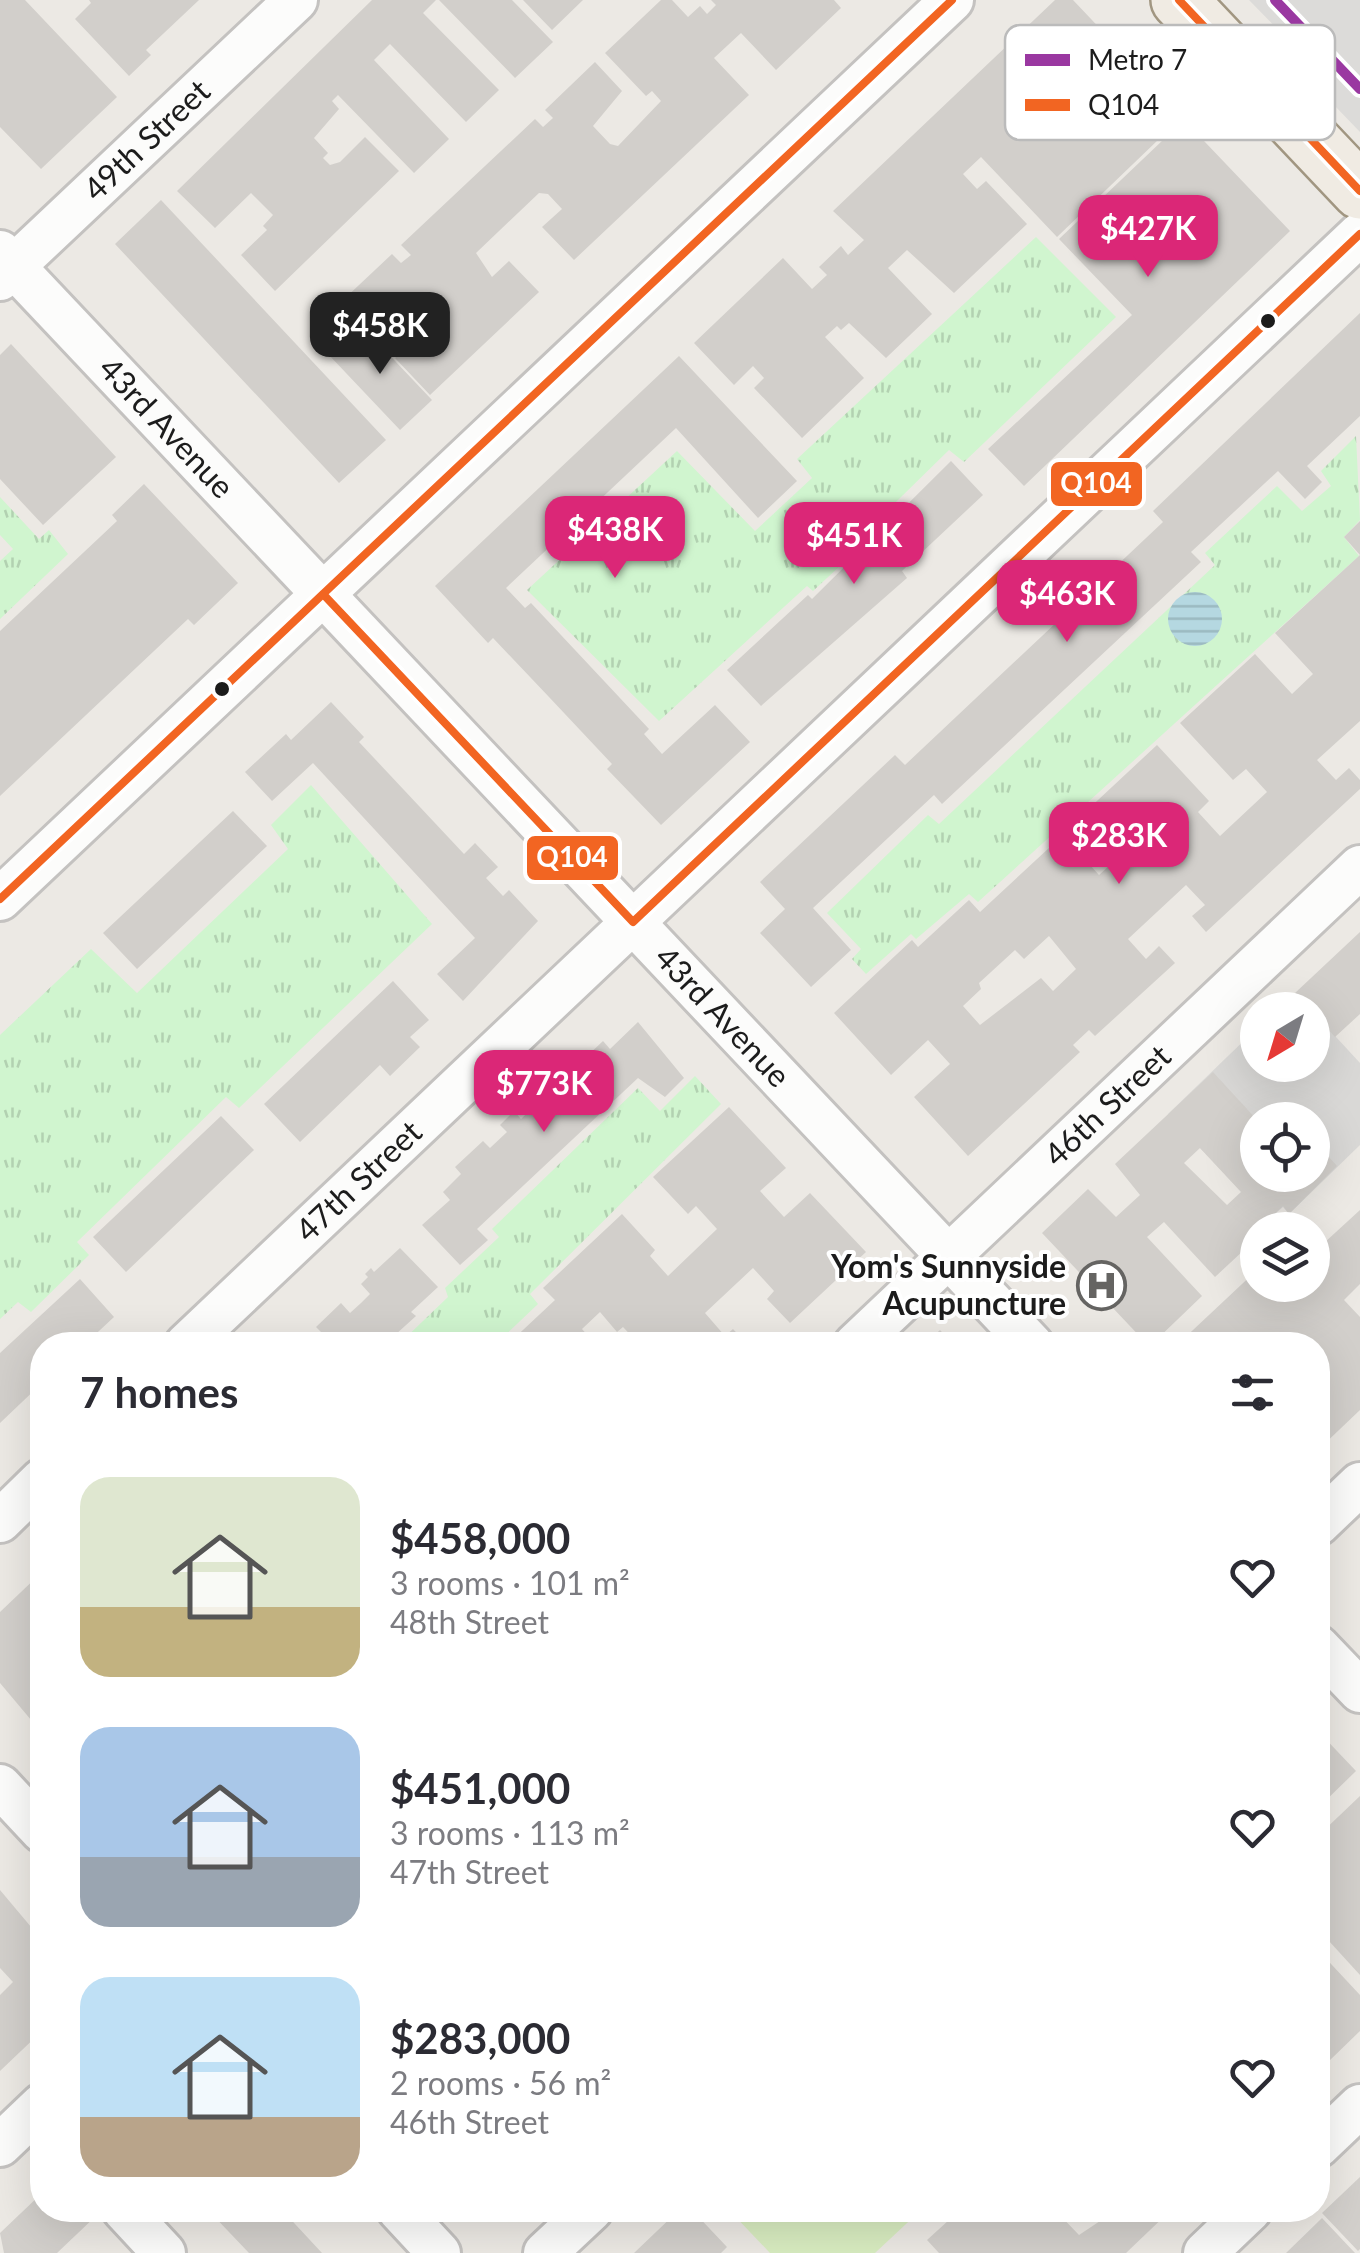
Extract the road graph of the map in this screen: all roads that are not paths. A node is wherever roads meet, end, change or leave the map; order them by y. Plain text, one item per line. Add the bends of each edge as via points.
1 (296, 0) edge
2 (952, 0) edge
3 (1179, 0) edge
4 (1203, 25) edge
5 (1312, 140) edge
6 (1360, 191) edge
7 (1360, 234) edge
8 (4, 266) edge
9 (323, 594) junction
10 (1360, 867) edge
11 (0, 899) edge
12 (633, 922) junction
13 (950, 1257) junction
14 (200, 1332) edge
15 (869, 1332) edge
16 (1020, 1332) edge
17 (1360, 1484) edge
18 (30, 1491) edge
19 (1330, 1513) edge
20 (0, 1520) edge
21 (1330, 1659) edge
22 (1360, 1691) edge
23 (1360, 2106) edge
24 (30, 2122) edge
25 (1330, 2135) edge
26 (0, 2145) edge
27 (135, 2222) edge
28 (409, 2222) edge
29 (578, 2222) edge
30 (1237, 2222) edge
31 (164, 2253) edge
32 (439, 2253) edge
33 (545, 2253) edge
34 (1204, 2253) edge

1 - 8 street, 49th Street
2 - 9 street
3 - 4 main road
5 - 6 main road
7 - 12 street, 47th Street
8 - 9 street, 43rd Avenue
9 - 11 street
9 - 12 street, 43rd Avenue
10 - 13 street, 46th Street
12 - 13 street, 43rd Avenue
12 - 14 street, 47th Street
13 - 15 street, 46th Street
13 - 16 street, 43rd Avenue
17 - 19 street
18 - 20 street
21 - 22 street
23 - 25 street
24 - 26 street
27 - 31 street
28 - 32 street
29 - 33 street
30 - 34 street

